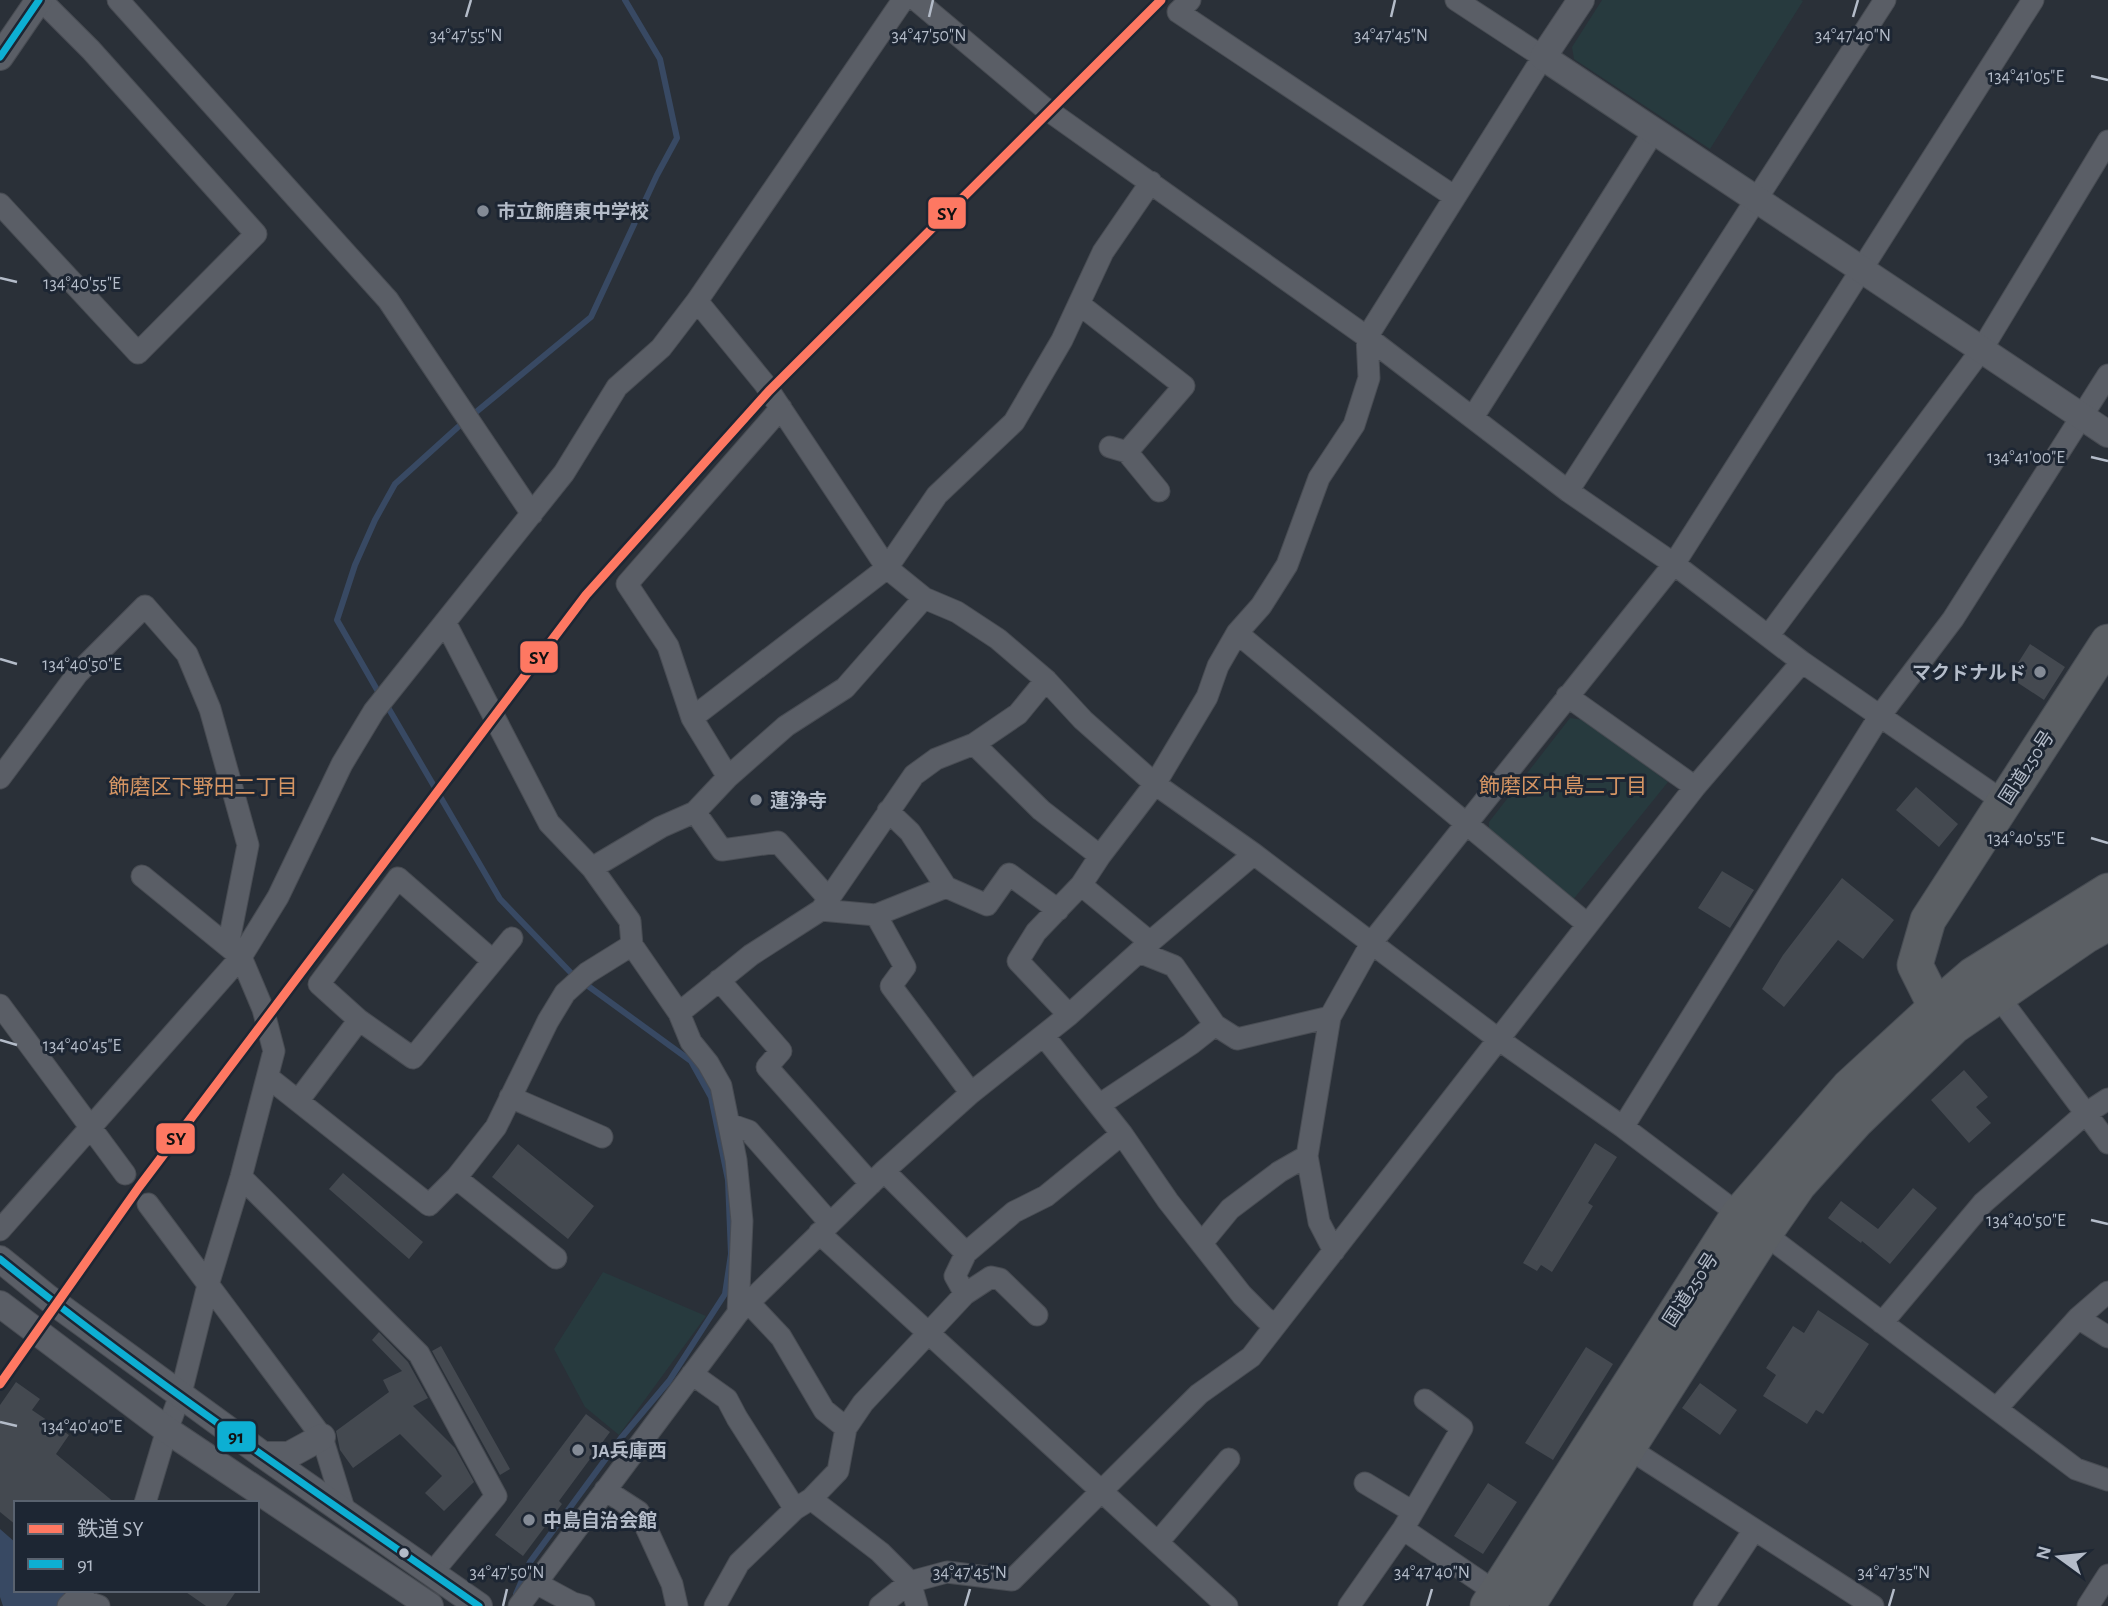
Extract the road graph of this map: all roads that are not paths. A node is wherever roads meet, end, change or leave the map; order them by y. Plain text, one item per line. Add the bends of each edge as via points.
1 (118, 0) edge
2 (903, 0) edge
3 (916, 0) edge
4 (1190, 0) edge
5 (1456, 0) edge
6 (1581, 0) edge
7 (1885, 0) edge
8 (2033, 0) edge
9 (31, 3) edge
10 (0, 57) edge
11 (1544, 57) junction
12 (1654, 131) junction
13 (2108, 141) edge
14 (1151, 182) junction
15 (1455, 197) junction
16 (1756, 200) junction
17 (0, 204) edge
18 (1861, 270) junction
19 (697, 301) junction
20 (1079, 304) junction
21 (1367, 337) junction
22 (1982, 349) junction
23 (2108, 375) edge
24 (781, 408) junction
25 (1473, 417) junction
26 (2081, 418) junction
27 (2108, 434) edge
28 (1159, 491) dead end
29 (1568, 491) junction
30 (532, 514) junction
31 (1674, 564) junction
32 (887, 568) junction
33 (924, 598) junction
34 (445, 622) junction
35 (1237, 633) junction
36 (1769, 635) junction
37 (2108, 642) edge
38 (1802, 662) junction
39 (1046, 680) junction
40 (1567, 696) junction
41 (1879, 717) junction
42 (692, 718) junction
43 (974, 744) junction
44 (728, 777) junction
45 (0, 778) edge
46 (1155, 784) junction
47 (1695, 787) junction
48 (2004, 802) junction
49 (888, 811) junction
50 (695, 812) junction
51 (1466, 824) junction
52 (1254, 854) junction
53 (1100, 856) junction
54 (592, 868) junction
55 (142, 876) dead end
56 (1080, 885) junction
57 (946, 887) junction
58 (2108, 891) edge
59 (825, 905) junction
60 (1058, 910) junction
61 (876, 915) junction
62 (2108, 923) edge
63 (1587, 924) junction
64 (512, 938) dead end
65 (1372, 942) junction
66 (632, 944) junction
67 (1145, 947) junction
68 (235, 951) junction
69 (492, 960) junction
70 (719, 980) junction
71 (1998, 996) junction
72 (679, 1013) junction
73 (1069, 1015) junction
74 (1330, 1017) junction
75 (1945, 1017) junction
76 (4, 1020) edge
77 (359, 1020) junction
78 (1215, 1025) junction
79 (1044, 1036) junction
80 (1498, 1039) junction
81 (268, 1078) junction
82 (971, 1093) junction
83 (510, 1097) junction
84 (2108, 1099) edge
85 (298, 1101) junction
86 (1099, 1105) junction
87 (2085, 1114) junction
88 (729, 1125) junction
89 (1623, 1127) junction
90 (90, 1128) junction
91 (1122, 1134) junction
92 (602, 1137) dead end
93 (2108, 1143) edge
94 (1307, 1156) junction
95 (125, 1174) dead end
96 (241, 1177) junction
97 (456, 1178) junction
98 (877, 1178) junction
99 (148, 1203) dead end
100 (1751, 1224) junction
101 (825, 1228) junction
102 (0, 1230) edge
103 (1202, 1243) junction
104 (1334, 1251) junction
105 (965, 1253) junction
106 (556, 1258) dead end
107 (0, 1259) edge
108 (208, 1285) junction
109 (2108, 1292) edge
110 (965, 1294) junction
111 (0, 1304) edge
112 (743, 1307) junction
113 (1037, 1315) dead end
114 (2078, 1318) junction
115 (1277, 1323) junction
116 (1882, 1323) junction
117 (928, 1332) junction
118 (2108, 1336) edge
119 (692, 1374) junction
120 (181, 1393) junction
121 (1425, 1400) dead end
122 (1997, 1408) junction
123 (846, 1428) junction
124 (167, 1430) junction
125 (322, 1437) junction
126 (1628, 1448) junction
127 (263, 1455) junction
128 (1229, 1459) dead end
129 (2108, 1480) edge
130 (1365, 1483) dead end
131 (1102, 1489) junction
132 (605, 1490) junction
133 (146, 1501) edge
134 (803, 1504) junction
135 (345, 1512) junction
136 (1408, 1520) junction
137 (1754, 1530) junction
138 (1158, 1542) junction
139 (432, 1573) junction
140 (2108, 1574) edge
141 (910, 1582) junction
142 (536, 1583) junction
143 (78, 1600) edge
144 (1216, 1602) edge
145 (1504, 1602) edge
146 (99, 1606) edge
147 (430, 1606) edge
148 (479, 1606) edge
149 (519, 1606) edge
150 (584, 1606) edge
151 (677, 1606) edge
152 (715, 1606) edge
153 (880, 1606) edge
154 (917, 1606) edge
155 (1349, 1606) edge
156 (1704, 1606) edge
157 (1873, 1606) edge
158 (2088, 1606) edge

1 - 30 street via 387,300
2 - 19 street
3 - 14 street via 1042,106
4 - 15 street via 1178,12
5 - 11 street
6 - 11 street
7 - 16 street
8 - 18 street
9 - 10 street
9 - 17 street via 91,50 256,234 138,353
11 - 12 street
11 - 15 street
12 - 16 street
12 - 25 street
13 - 22 street
14 - 20 street via 1103,252
14 - 21 street
15 - 21 street
16 - 18 street
16 - 29 street
18 - 22 street
18 - 31 street
19 - 24 street
19 - 30 street via 661,348 617,387 564,473
20 - 28 street via 1184,386 1119,450
20 - 32 street via 1014,422 937,495
21 - 25 street
21 - 35 street via 1369,378 1354,425 1319,478 1287,565
22 - 26 street
22 - 36 street
23 - 26 street
24 - 32 street
24 - 42 street via 627,584 668,646
25 - 29 street
26 - 27 street
26 - 41 street via 1953,619
29 - 31 street
30 - 34 street
31 - 36 street
31 - 40 street
32 - 33 street
32 - 42 street
33 - 39 street via 957,612 998,639
33 - 44 street via 845,688 786,726
34 - 54 street via 549,823
34 - 68 street via 374,711 342,764 278,897
35 - 46 street via 1207,697
35 - 51 street
36 - 38 street
37 - 48 highway, 国道250号
38 - 41 street
38 - 47 street
39 - 43 street via 1018,714
39 - 46 street
40 - 47 street
40 - 51 street
41 - 48 street
41 - 89 street
42 - 44 street
43 - 49 street via 936,759 914,775
43 - 53 street via 1041,810
44 - 50 street
45 - 68 street via 78,673 145,606 187,654 210,709 248,845
46 - 52 street
46 - 53 street
47 - 63 street
48 - 75 highway, 国道250号 via 1928,920 1915,965
49 - 57 street via 910,832
49 - 59 street
50 - 54 street
50 - 59 street via 722,850 778,842
51 - 63 street
51 - 65 street
52 - 65 street
52 - 67 street
53 - 56 street
54 - 66 street via 630,921
55 - 68 street
56 - 60 street
56 - 67 street
57 - 60 street via 987,905 1009,874
57 - 61 street
58 - 75 highway, 国道250号 via 1973,975
59 - 61 street
59 - 70 street
60 - 73 street via 1018,961
61 - 82 street via 905,967 891,986
62 - 71 highway, 国道250号
63 - 80 street
64 - 69 street
65 - 74 street
65 - 80 street
66 - 72 street
66 - 83 street via 565,993
67 - 73 street
67 - 78 street via 1174,966
68 - 81 street via 263,1009 274,1051
68 - 90 street
69 - 77 street via 413,1058
69 - 77 street via 398,878 320,984
70 - 72 street
70 - 98 street via 781,1051 767,1067
71 - 75 highway, 国道250号
71 - 87 street
72 - 88 street via 691,1042 721,1086
73 - 79 street
74 - 78 street via 1237,1039
74 - 94 street
75 - 100 highway, 国道250号 via 1799,1184
76 - 90 street
77 - 85 street
78 - 86 street
79 - 82 street
79 - 86 street
80 - 89 street
80 - 104 street
81 - 85 street
81 - 96 street
82 - 98 street
83 - 92 street
83 - 97 street via 496,1127
84 - 87 street
85 - 97 street via 429,1205
86 - 91 street
87 - 93 street
87 - 116 street via 1983,1203
88 - 101 street via 749,1131
88 - 112 street via 742,1222
89 - 100 street
90 - 95 street
90 - 102 street
91 - 103 street
91 - 105 street via 1046,1196 1014,1212
94 - 103 street via 1230,1209
94 - 104 street via 1319,1222
96 - 108 street
96 - 139 street via 419,1354 496,1496
97 - 106 street
98 - 101 street
98 - 105 street
99 - 108 street
100 - 116 street
100 - 126 highway, 国道250号
100 - 145 highway, 国道250号
101 - 112 street
101 - 117 street
103 - 115 street via 1242,1295 1266,1319
104 - 115 street
105 - 110 street via 956,1276
107 - 120 street
108 - 120 street
108 - 125 street
109 - 114 street
110 - 113 street via 991,1277 1000,1279
110 - 117 street
111 - 124 street
112 - 119 street
112 - 123 street via 780,1337 824,1410
114 - 118 street
114 - 122 street
115 - 131 street via 1251,1357 1199,1394
116 - 122 street
117 - 123 street
117 - 131 street
119 - 132 street
119 - 134 street via 727,1399
120 - 124 street
120 - 127 street
121 - 136 street via 1462,1428
122 - 129 street via 2076,1469
123 - 134 street via 838,1471
124 - 133 street
124 - 147 street
125 - 127 street via 289,1455
125 - 135 street
126 - 137 street
126 - 145 highway, 国道250号
127 - 135 street
128 - 138 street
130 - 136 street
131 - 138 street
131 - 141 street via 1012,1580 947,1572
132 - 142 street
132 - 151 street via 639,1512 672,1584
134 - 141 street via 880,1552
134 - 152 street via 739,1563
135 - 139 street
136 - 145 street
136 - 155 street
137 - 156 street
137 - 157 street
138 - 144 street
139 - 148 street
140 - 158 street
141 - 153 street
141 - 154 street
142 - 149 street
142 - 150 street
143 - 146 street

